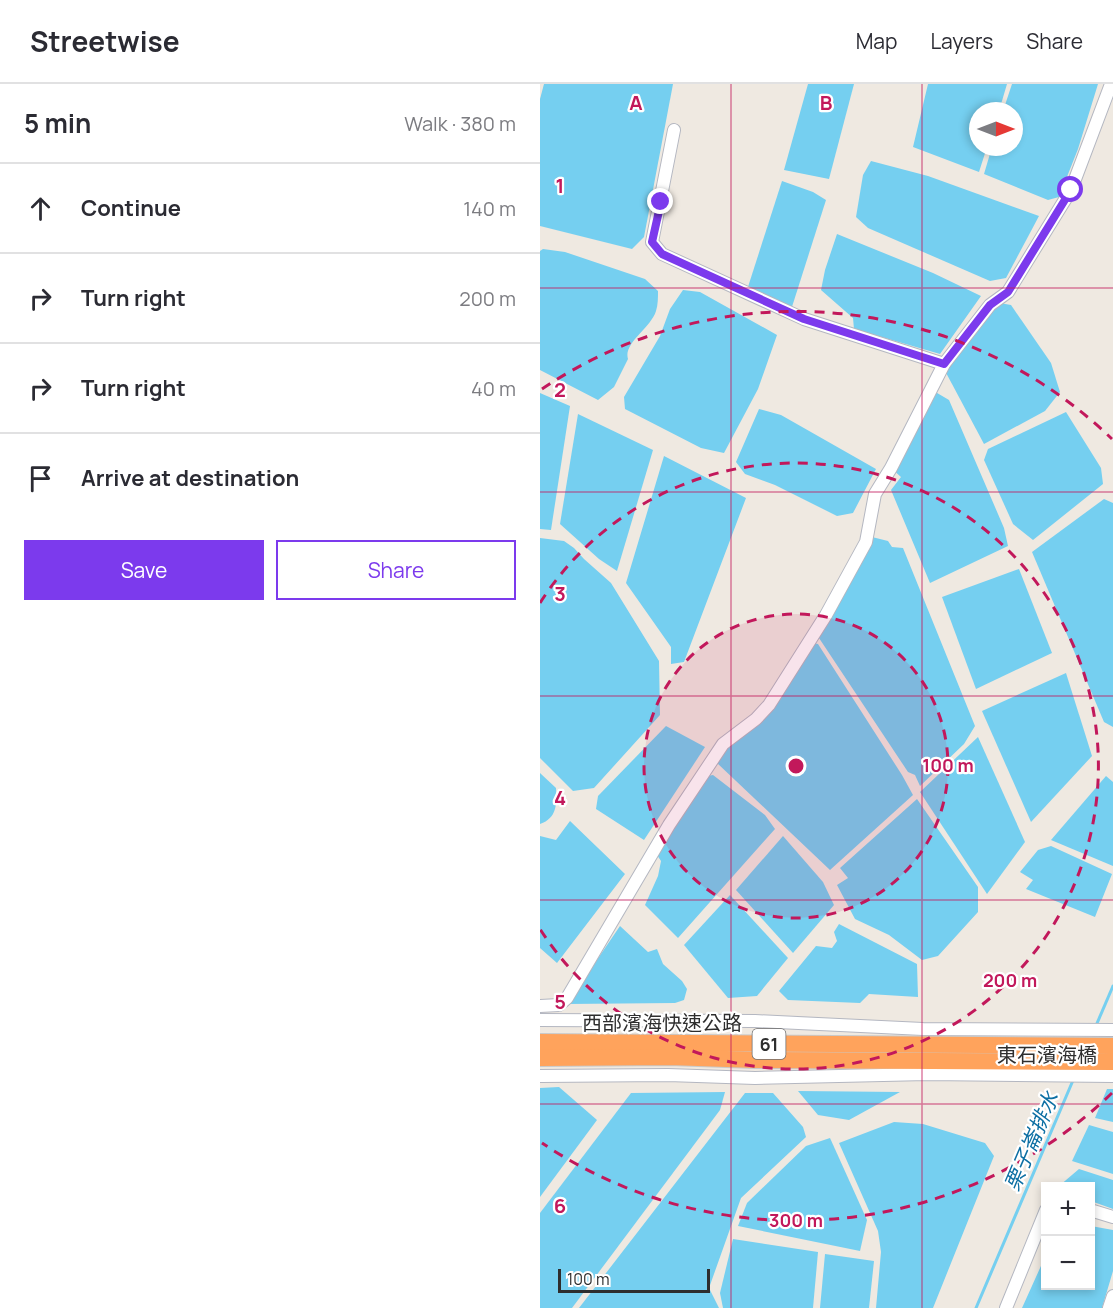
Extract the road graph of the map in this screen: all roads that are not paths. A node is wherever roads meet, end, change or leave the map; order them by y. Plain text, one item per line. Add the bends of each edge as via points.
1 (1111, 84) edge
2 (674, 130) dead end
3 (944, 364) junction
4 (540, 1006) edge
5 (540, 1020) edge
6 (1113, 1030) edge
7 (540, 1042) edge
8 (999, 1045) joint
9 (1113, 1046) edge
10 (540, 1058) edge
11 (1113, 1062) edge
12 (984, 1068) junction
13 (540, 1076) edge
14 (1113, 1076) edge
15 (1095, 1212) edge
16 (1113, 1217) edge
17 (1041, 1222) edge
18 (1113, 1296) edge
19 (1006, 1308) edge
20 (1109, 1308) edge

1 - 3 street via 1071,190 1008,292 990,305
2 - 3 street via 652,242 662,254 804,319
3 - 4 street via 875,494 866,543 826,615 769,705 756,720 723,744 669,825 567,998 559,1005
5 - 6 street, 東石濱海橋
7 - 8 highway, 西部濱海快速公路 / 61
8 - 9 highway, 東石濱海橋 / 61
10 - 12 highway, 西部濱海快速公路 / 61 via 670,1057
11 - 12 highway, 東石濱海橋 / 61
12 - 13 street via 754,1078
12 - 14 street, 東石濱海橋
15 - 16 street
17 - 19 street
18 - 20 street

